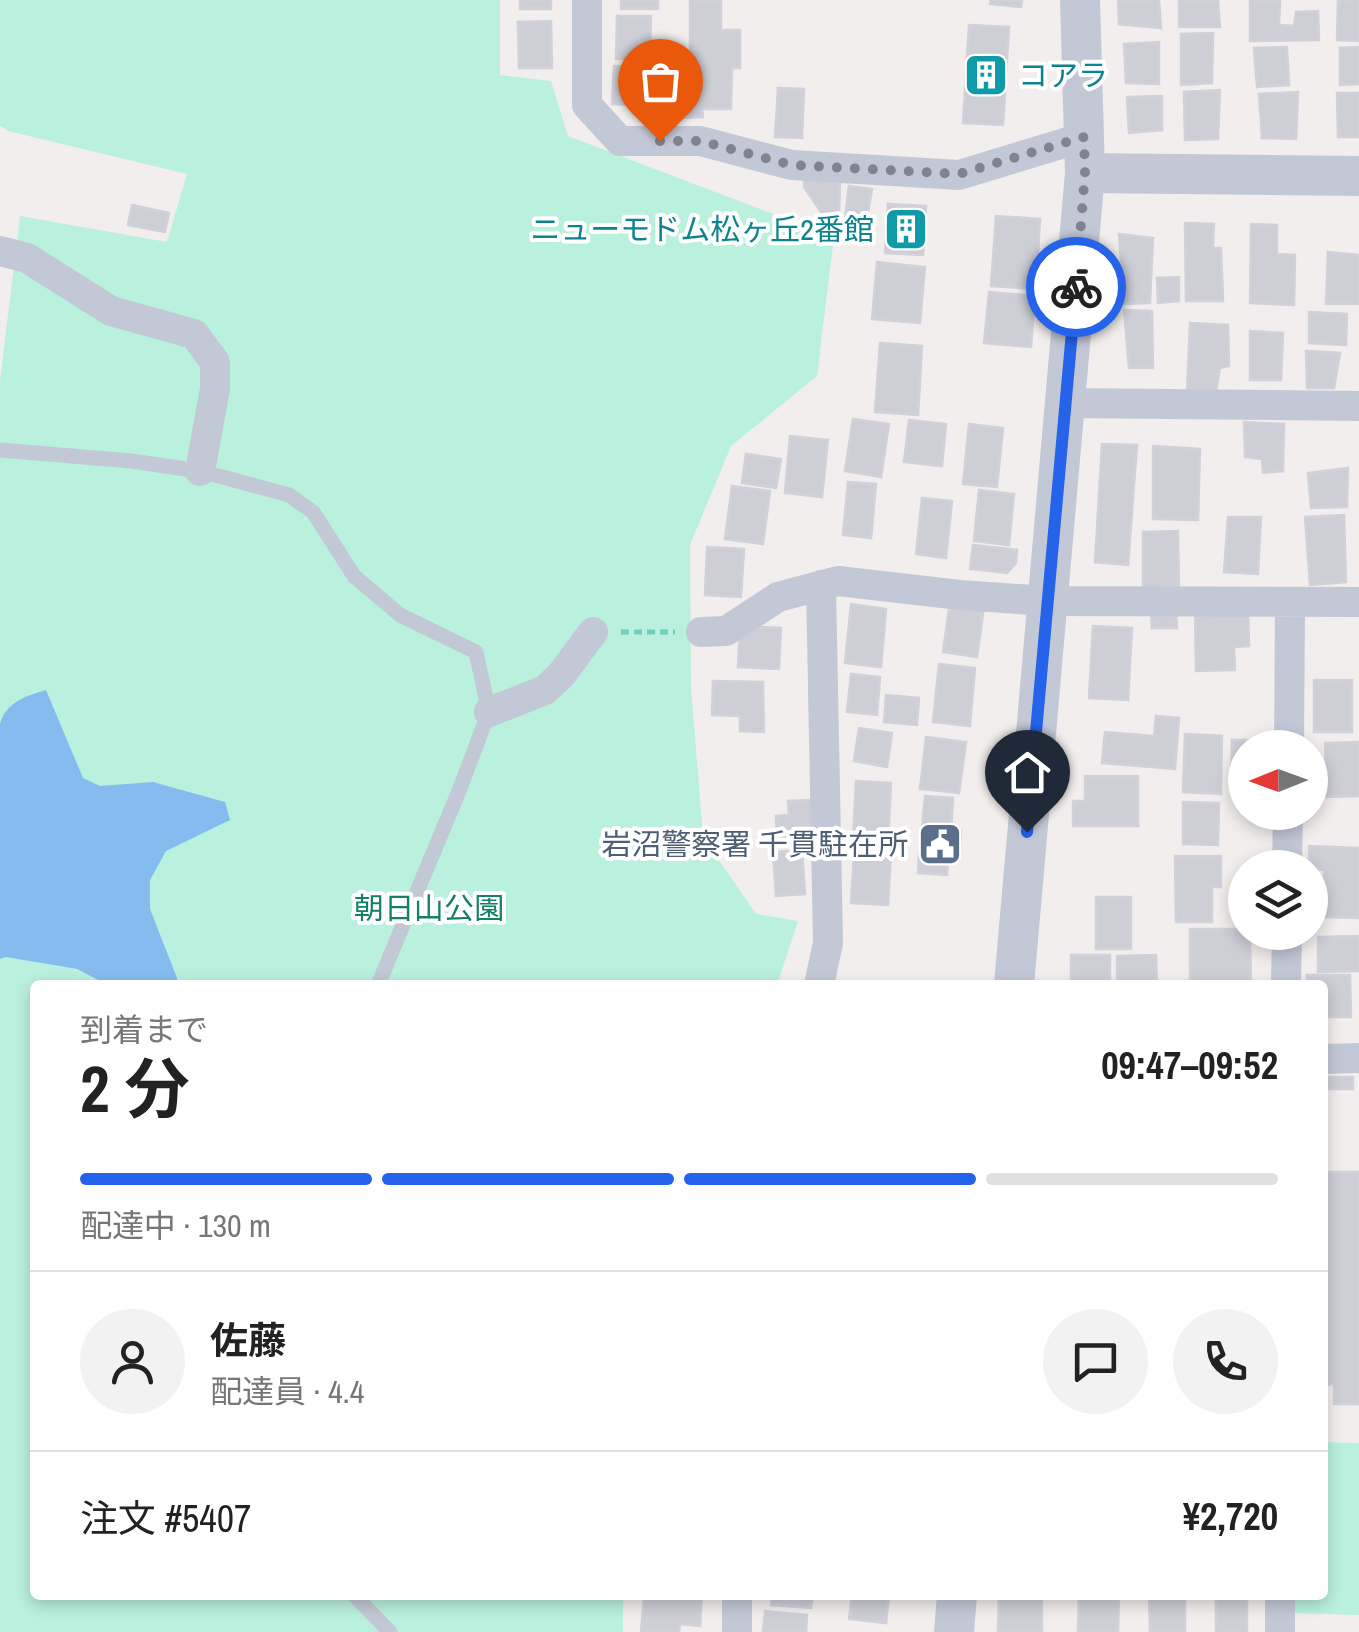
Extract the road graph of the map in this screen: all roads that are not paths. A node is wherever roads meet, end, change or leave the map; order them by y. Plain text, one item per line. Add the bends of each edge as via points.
1 (587, 0) edge
2 (1080, 0) edge
3 (1084, 155) junction
4 (1359, 176) edge
5 (0, 251) edge
6 (1065, 404) junction
7 (1359, 406) edge
8 (0, 450) edge
9 (200, 471) junction
10 (821, 585) junction
11 (1047, 602) junction
12 (1359, 602) edge
13 (1290, 604) junction
14 (593, 632) road end
15 (702, 632) road end
16 (489, 712) junction
17 (1289, 730) edge
18 (1287, 950) edge
19 (380, 980) edge
20 (819, 980) edge
21 (1014, 980) edge
22 (1286, 980) edge
23 (1328, 1058) edge
24 (1359, 1058) edge
25 (359, 1600) edge
26 (737, 1600) edge
27 (957, 1600) edge
28 (1280, 1600) edge
29 (390, 1632) edge
30 (737, 1632) edge
31 (954, 1632) edge
32 (1280, 1632) edge

1 - 3 street via 588,105 620,141 700,141 792,165 959,174
2 - 3 street
3 - 4 street
3 - 6 street
5 - 9 street via 27,258 111,311 194,334 215,362
6 - 7 street
6 - 11 street
8 - 9 lane
9 - 16 lane via 289,494 312,512 354,576 400,615 476,652
10 - 11 street
10 - 15 street via 778,597 726,630
10 - 20 street via 828,943
11 - 13 street
11 - 21 street
12 - 13 street
13 - 17 street
14 - 16 street via 545,690
16 - 19 lane
18 - 22 street
23 - 24 street
25 - 29 lane
26 - 30 street
27 - 31 street
28 - 32 street

